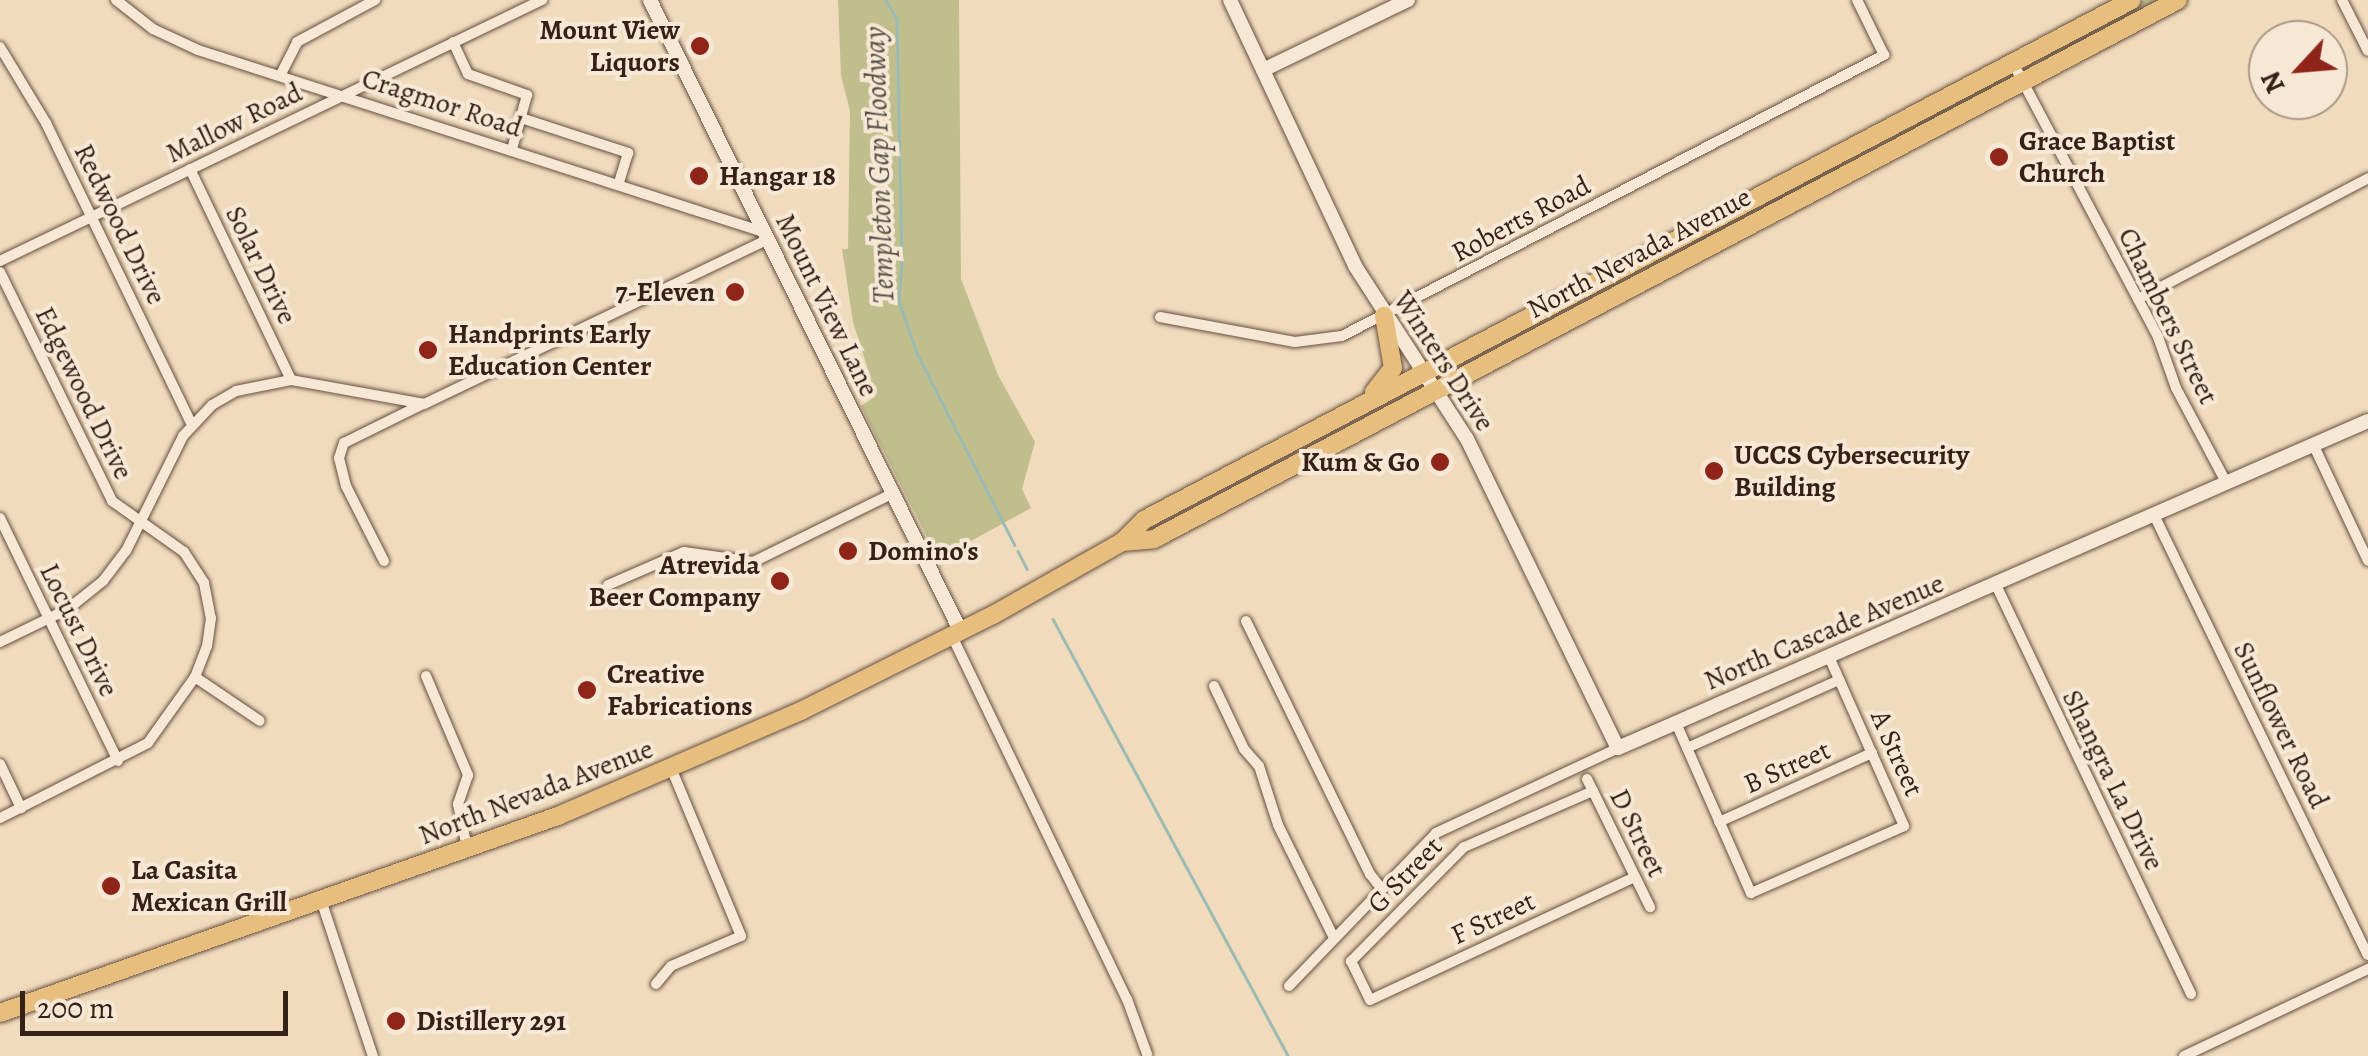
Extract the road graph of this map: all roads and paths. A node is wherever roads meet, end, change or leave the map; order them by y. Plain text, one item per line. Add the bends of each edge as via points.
1 (116, 0) edge
2 (375, 0) edge
3 (542, 0) edge
4 (650, 0) edge
5 (1230, 0) edge
6 (1408, 0) edge
7 (1857, 0) edge
8 (2132, 0) edge
9 (2178, 0) edge
10 (2342, 0) edge
11 (453, 42) junction
12 (0, 48) edge
13 (2368, 51) edge
14 (2013, 63) junction
15 (1262, 70) junction
16 (280, 76) junction
17 (2024, 82) junction
18 (343, 95) junction
19 (521, 118) junction
20 (1853, 147) junction
21 (512, 149) junction
22 (1863, 166) junction
23 (190, 169) junction
24 (2368, 178) edge
25 (619, 183) junction
26 (92, 216) junction
27 (765, 236) junction
28 (1663, 247) junction
29 (0, 261) edge
30 (1673, 266) junction
31 (0, 272) edge
32 (2138, 299) junction
33 (1384, 316) junction
34 (1160, 317) dead end
35 (1422, 372) junction
36 (291, 380) junction
37 (1434, 391) junction
38 (424, 404) junction
39 (1351, 410) junction
40 (2368, 421) edge
41 (192, 425) junction
42 (2313, 444) junction
43 (2226, 482) junction
44 (892, 494) junction
45 (2154, 515) junction
46 (0, 518) edge
47 (140, 521) junction
48 (1122, 542) junction
49 (384, 561) dead end
50 (2368, 561) edge
51 (608, 585) dead end
52 (1996, 585) junction
53 (48, 618) junction
54 (1246, 621) dead end
55 (957, 634) junction
56 (0, 642) edge
57 (1829, 657) junction
58 (426, 676) dead end
59 (194, 678) junction
60 (1839, 680) junction
61 (1214, 686) dead end
62 (260, 721) dead end
63 (1676, 723) junction
64 (1618, 748) junction
65 (1686, 748) junction
66 (1872, 753) junction
67 (118, 761) junction
68 (0, 764) edge
69 (672, 770) junction
70 (1586, 778) junction
71 (21, 808) junction
72 (0, 818) edge
73 (1720, 822) junction
74 (467, 848) junction
75 (1635, 877) junction
76 (1381, 888) junction
77 (321, 900) junction
78 (1650, 907) dead end
79 (1334, 938) junction
80 (2368, 955) edge
81 (2368, 969) edge
82 (656, 984) dead end
83 (1288, 986) dead end
84 (2191, 994) dead end
85 (1370, 1000) joint
86 (0, 1012) edge
87 (1147, 1054) edge
88 (373, 1056) edge
89 (2184, 1056) edge

1 - 16 street, Cragmor Road via 170,38
2 - 16 street via 298,42
3 - 11 street, Mallow Road
4 - 27 street, Mount View Lane
5 - 15 street, Winters Drive
6 - 15 street
7 - 33 street, Roberts Road via 1884,55
8 - 14 main road, North Nevada Avenue
9 - 17 main road, North Nevada Avenue
10 - 13 street
11 - 18 street, Mallow Road
11 - 19 street via 468,74 527,95
12 - 26 street, Redwood Drive
14 - 17 street, Chambers Street
14 - 20 main road, North Nevada Avenue
15 - 33 street, Winters Drive
16 - 18 street, Cragmor Road
17 - 22 main road, North Nevada Avenue
17 - 32 street, Chambers Street
18 - 21 street, Cragmor Road
18 - 23 street, Mallow Road
19 - 21 street
19 - 25 street via 628,153
20 - 22 street
20 - 28 main road, North Nevada Avenue
21 - 25 street, Cragmor Road
22 - 30 main road, North Nevada Avenue
23 - 26 street, Mallow Road
23 - 36 street, Solar Drive
24 - 32 street
25 - 27 street, Cragmor Road
26 - 29 street, Mallow Road
26 - 41 street, Redwood Drive
27 - 38 street
27 - 44 street, Mount View Lane
28 - 30 street
28 - 35 main road, North Nevada Avenue
30 - 37 main road, North Nevada Avenue
31 - 47 street, Edgewood Drive via 112,501
32 - 43 street, Chambers Street
33 - 34 street, Roberts Road via 1310,342
33 - 35 street, Winters Drive
33 - 39 main road via 1393,368
35 - 37 street, Winters Drive
35 - 39 main road, North Nevada Avenue
36 - 38 street
36 - 41 street via 236,391
37 - 48 main road, North Nevada Avenue via 1154,539
37 - 64 street, Winters Drive via 1484,474
38 - 49 street via 344,443 339,458
39 - 48 main road, North Nevada Avenue via 1144,520
40 - 42 street, North Cascade Avenue
41 - 47 street
42 - 43 street, North Cascade Avenue
42 - 50 street
43 - 45 street, North Cascade Avenue
44 - 51 street via 753,562 684,552
44 - 55 street, Mount View Lane
45 - 52 street, North Cascade Avenue
45 - 80 street, Sunflower Road
46 - 53 street, Locust Drive
47 - 53 street via 103,581
47 - 59 street, Edgewood Drive via 172,539 204,583 210,632
48 - 55 main road, North Nevada Avenue
52 - 57 street, North Cascade Avenue
52 - 84 street, Shangra La Drive
53 - 56 street
53 - 67 street, Locust Drive
54 - 76 street
55 - 69 main road, North Nevada Avenue
55 - 87 street, Mount View Lane
57 - 60 street, A Street
57 - 63 street, North Cascade Avenue
58 - 74 street via 468,775 458,804
59 - 62 street
59 - 67 street, Edgewood Drive via 148,743
60 - 65 street
60 - 66 street, A Street
61 - 79 street via 1258,766 1278,825
63 - 64 street, North Cascade Avenue
63 - 65 street
64 - 70 street, North Cascade Avenue
65 - 73 street
66 - 73 street, B Street
66 - 73 street, A Street via 1904,826 1751,893
67 - 71 street, Edgewood Drive
68 - 71 street
69 - 74 main road, North Nevada Avenue
69 - 82 street via 741,936 671,966
70 - 75 street, D Street
70 - 76 street, North Cascade Avenue via 1439,830
70 - 85 street, G Street via 1464,847 1351,961
71 - 72 street, Edgewood Drive
74 - 77 main road, North Nevada Avenue
75 - 78 street, D Street
75 - 85 street, F Street
76 - 79 street, North Cascade Avenue
77 - 86 main road, North Nevada Avenue
77 - 88 street
79 - 83 street, North Cascade Avenue
81 - 89 street

